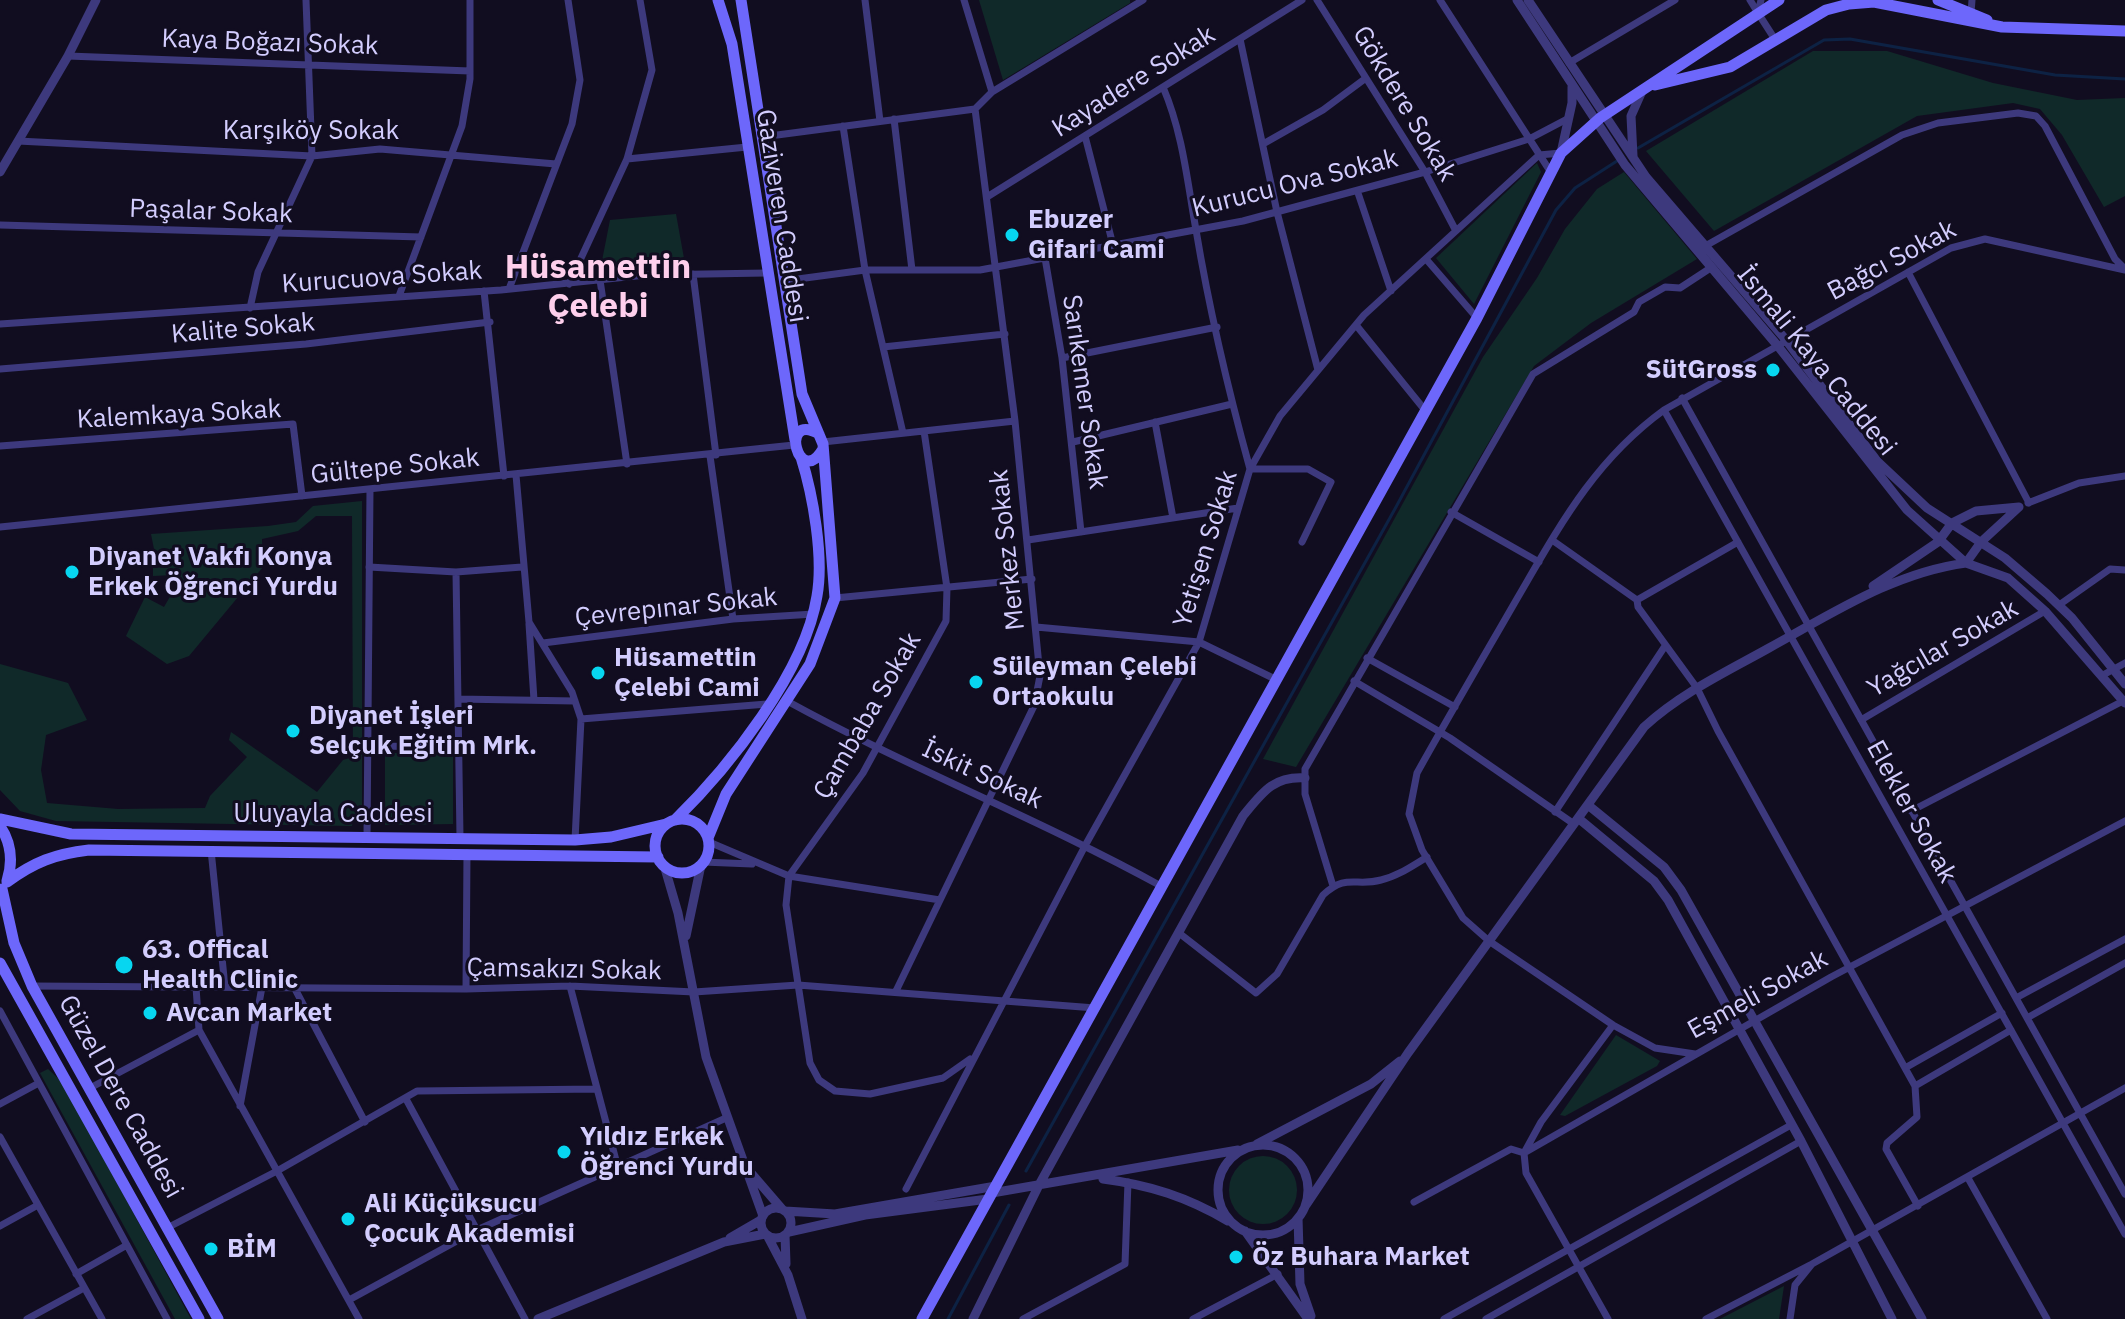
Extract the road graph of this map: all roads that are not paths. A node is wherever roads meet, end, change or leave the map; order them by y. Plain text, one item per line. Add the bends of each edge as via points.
1 (96, 0) edge
2 (306, 0) edge
3 (470, 0) edge
4 (568, 0) edge
5 (640, 0) edge
6 (718, 0) edge
7 (741, 0) edge
8 (865, 0) edge
9 (964, 0) edge
10 (1300, 0) edge
11 (1317, 0) edge
12 (1440, 0) edge
13 (1517, 0) edge
14 (1528, 0) edge
15 (1675, 0) edge
16 (1750, 0) edge
17 (1761, 0) edge
18 (1779, 0) edge
19 (1938, 0) edge
20 (1972, 0) edge
21 (1138, 1) edge
22 (1758, 13) junction
23 (1971, 13) junction
24 (2002, 27) junction
25 (2125, 31) edge
26 (1240, 39) junction
27 (1776, 41) junction
28 (68, 56) junction
29 (310, 62) junction
30 (1569, 63) junction
31 (470, 71) junction
32 (1366, 78) junction
33 (1571, 84) junction
34 (1163, 87) junction
35 (1643, 89) junction
36 (992, 92) junction
37 (975, 109) junction
38 (1569, 118) junction
39 (1600, 118) junction
40 (894, 119) junction
41 (880, 121) junction
42 (843, 126) junction
43 (1085, 136) junction
44 (762, 137) junction
45 (1529, 139) junction
46 (18, 141) junction
47 (1263, 144) junction
48 (747, 147) junction
49 (452, 153) junction
50 (1561, 153) junction
51 (1539, 155) junction
52 (312, 156) junction
53 (627, 159) junction
54 (1634, 159) junction
55 (556, 164) junction
56 (1550, 171) junction
57 (0, 172) edge
58 (1425, 172) junction
59 (1358, 193) junction
60 (987, 197) junction
61 (1277, 212) junction
62 (0, 225) edge
63 (1196, 230) junction
64 (1456, 231) junction
65 (276, 235) junction
66 (421, 237) junction
67 (1113, 245) junction
68 (1707, 245) junction
69 (1045, 258) junction
70 (1426, 259) junction
71 (997, 267) junction
72 (1712, 267) junction
73 (865, 270) junction
74 (912, 270) junction
75 (2125, 270) edge
76 (1908, 272) junction
77 (766, 273) junction
78 (693, 274) junction
79 (600, 280) junction
80 (783, 281) junction
81 (569, 284) junction
82 (509, 289) junction
83 (484, 291) junction
84 (1391, 291) junction
85 (399, 296) junction
86 (250, 308) junction
87 (1477, 318) junction
88 (490, 322) junction
89 (0, 324) edge
90 (1356, 325) junction
91 (1217, 327) junction
92 (1005, 334) junction
93 (1782, 343) junction
94 (883, 347) junction
95 (1062, 358) junction
96 (0, 369) edge
97 (1318, 370) junction
98 (1682, 398) junction
99 (1232, 404) junction
100 (1424, 409) junction
101 (1664, 410) junction
102 (1015, 421) junction
103 (1155, 422) junction
104 (924, 431) junction
105 (903, 433) junction
106 (822, 442) junction
107 (1073, 442) junction
108 (795, 443) junction
109 (0, 446) edge
110 (713, 456) junction
111 (801, 457) junction
112 (627, 464) junction
113 (1250, 469) junction
114 (516, 475) junction
115 (504, 476) junction
116 (2125, 476) edge
117 (370, 489) junction
118 (302, 496) junction
119 (2024, 505) junction
120 (1238, 508) junction
121 (1451, 512) junction
122 (1173, 518) junction
123 (1952, 523) junction
124 (0, 527) edge
125 (1081, 532) junction
126 (1028, 540) junction
127 (1552, 540) junction
128 (1302, 542) dead end
129 (1738, 542) junction
130 (1938, 542) junction
131 (1981, 542) junction
132 (1539, 562) junction
133 (1966, 563) junction
134 (369, 567) junction
135 (522, 567) junction
136 (2125, 570) edge
137 (456, 572) junction
138 (1032, 579) junction
139 (947, 588) junction
140 (835, 598) junction
141 (1637, 600) junction
142 (1848, 602) junction
143 (2059, 605) junction
144 (2045, 611) junction
145 (814, 614) junction
146 (733, 619) junction
147 (529, 622) junction
148 (1809, 625) junction
149 (1036, 627) junction
150 (1789, 637) junction
151 (1199, 642) junction
152 (543, 643) junction
153 (1665, 646) junction
154 (1367, 658) junction
155 (2125, 663) edge
156 (2113, 669) junction
157 (2103, 675) junction
158 (1275, 679) junction
159 (1354, 681) junction
160 (2125, 684) edge
161 (1697, 688) junction
162 (458, 699) junction
163 (534, 700) junction
164 (575, 701) junction
165 (787, 701) junction
166 (2124, 702) edge
167 (767, 704) junction
168 (1455, 707) junction
169 (581, 719) junction
170 (1861, 720) junction
171 (1439, 734) junction
172 (370, 746) junction
173 (459, 747) junction
174 (877, 748) junction
175 (1305, 778) junction
176 (989, 800) junction
177 (1588, 805) junction
178 (1911, 811) junction
179 (1555, 812) junction
180 (0, 819) edge
181 (1576, 821) junction
182 (2125, 821) edge
183 (670, 822) junction
184 (0, 826) edge
185 (367, 836) junction
186 (460, 837) junction
187 (575, 840) junction
188 (709, 840) junction
189 (1086, 844) junction
190 (211, 849) junction
191 (467, 853) junction
192 (1427, 857) junction
193 (661, 861) junction
194 (702, 864) junction
195 (754, 864) junction
196 (789, 876) junction
197 (1161, 886) junction
198 (1333, 886) junction
199 (3, 887) edge
200 (940, 900) junction
201 (1965, 906) junction
202 (1946, 916) junction
203 (1179, 933) junction
204 (2125, 939) edge
205 (1489, 941) junction
206 (685, 943) junction
207 (0, 963) edge
208 (2125, 963) edge
209 (1849, 968) junction
210 (798, 985) junction
211 (32, 986) junction
212 (570, 986) junction
213 (196, 987) junction
214 (225, 987) junction
215 (262, 987) junction
216 (294, 987) junction
217 (466, 989) junction
218 (896, 991) junction
219 (694, 992) junction
220 (1004, 998) junction
221 (2016, 998) junction
222 (1095, 1008) junction
223 (0, 1011) edge
224 (2002, 1013) junction
225 (2027, 1018) junction
226 (1755, 1020) junction
227 (1613, 1025) junction
228 (199, 1030) junction
229 (1737, 1030) junction
230 (2011, 1030) junction
231 (1408, 1053) junction
232 (1695, 1054) junction
233 (973, 1056) junction
234 (1905, 1068) junction
235 (37, 1084) junction
236 (1915, 1086) junction
237 (90, 1088) junction
238 (2125, 1088) edge
239 (597, 1089) junction
240 (406, 1099) junction
241 (0, 1104) edge
242 (240, 1106) junction
243 (2081, 1114) junction
244 (726, 1118) junction
245 (365, 1122) junction
246 (1791, 1125) junction
247 (2062, 1125) junction
248 (1, 1140) edge
249 (1801, 1141) junction
250 (1255, 1145) junction
251 (1241, 1150) junction
252 (1524, 1153) junction
253 (745, 1164) junction
254 (618, 1168) junction
255 (277, 1171) junction
256 (1092, 1178) junction
257 (1968, 1178) junction
258 (1128, 1182) junction
259 (1039, 1185) junction
260 (906, 1189) dead end
261 (992, 1193) junction
262 (2125, 1194) edge
263 (1414, 1202) dead end
264 (38, 1205) junction
265 (1306, 1205) junction
266 (1918, 1206) junction
267 (783, 1210) junction
268 (762, 1218) junction
269 (1298, 1218) junction
270 (1232, 1224) junction
271 (0, 1226) edge
272 (167, 1228) junction
273 (477, 1230) junction
274 (1245, 1231) junction
275 (1873, 1231) junction
276 (787, 1233) junction
277 (2125, 1234) edge
278 (766, 1235) junction
279 (724, 1242) junction
280 (1852, 1242) junction
281 (127, 1245) junction
282 (1569, 1251) junction
283 (1812, 1264) junction
284 (1577, 1265) junction
285 (76, 1274) junction
286 (1278, 1274) junction
287 (788, 1275) junction
288 (84, 1288) junction
289 (349, 1300) junction
290 (27, 1319) edge
291 (102, 1319) edge
292 (167, 1319) edge
293 (199, 1319) edge
294 (218, 1319) edge
295 (359, 1319) edge
296 (525, 1319) edge
297 (538, 1319) edge
298 (802, 1319) edge
299 (922, 1319) edge
300 (973, 1319) edge
301 (1023, 1319) edge
302 (1193, 1319) edge
303 (1310, 1319) edge
304 (1444, 1319) edge
305 (1486, 1319) edge
306 (1608, 1319) edge
307 (1706, 1319) edge
308 (1790, 1319) edge
309 (1892, 1319) edge
310 (1922, 1319) edge
311 (2047, 1319) edge

1 - 28 street
2 - 29 street
3 - 31 street
4 - 55 street via 580,80 572,124
5 - 53 street via 652,70
6 - 48 main road, Gaziveren Caddesi via 732,44
7 - 44 main road, Gaziveren Caddesi
8 - 41 street
9 - 36 street
10 - 26 street, Kayadere Sokak
11 - 32 street, Gökdere Sokak
12 - 45 street
13 - 33 street, İsmali Kaya Caddesi
14 - 30 street, İsmali Kaya Caddesi
15 - 30 street
16 - 22 street
17 - 22 street
18 - 22 main road
19 - 23 main road
20 - 23 street
21 - 36 street
22 - 27 street
22 - 35 main road
23 - 24 main road
24 - 25 main road
24 - 27 main road via 1874,2 1826,10
26 - 34 street, Kayadere Sokak
26 - 47 street
27 - 35 main road via 1730,67
28 - 29 street, Kaya Boğazı Sokak
28 - 46 street
29 - 31 street, Kaya Boğazı Sokak
29 - 52 street
30 - 39 street, İsmali Kaya Caddesi
31 - 49 street
32 - 47 street
32 - 58 street, Gökdere Sokak
33 - 38 street
33 - 39 street, İsmali Kaya Caddesi
34 - 43 street, Kayadere Sokak
34 - 63 street via 1185,148
35 - 39 main road
35 - 54 street via 1631,116
36 - 37 street
37 - 40 street
37 - 60 street, Merkez Sokak
38 - 45 street, Kurucu Ova Sokak
38 - 50 street
39 - 50 main road
39 - 54 street, İsmali Kaya Caddesi
39 - 72 street, İsmali Kaya Caddesi via 1648,194
40 - 41 street
40 - 74 street
41 - 42 street
42 - 44 street
42 - 73 street
43 - 60 street, Kayadere Sokak
43 - 67 street
44 - 80 main road, Gaziveren Caddesi
45 - 51 street
45 - 58 street, Kurucu Ova Sokak
46 - 52 street, Karşıköy Sokak
46 - 57 street
47 - 61 street
48 - 53 street
48 - 77 main road, Gaziveren Caddesi
49 - 52 street, Karşıköy Sokak via 380,149
49 - 55 street, Karşıköy Sokak
49 - 66 street
50 - 51 street
50 - 56 main road
51 - 56 street
51 - 64 street, Yetişen Sokak
52 - 65 street
53 - 81 street
54 - 68 street, İsmali Kaya Caddesi
55 - 82 street
56 - 87 main road
58 - 59 street, Kurucu Ova Sokak
58 - 64 street, Gökdere Sokak
59 - 61 street, Kurucu Ova Sokak
59 - 84 street
60 - 71 street, Merkez Sokak
61 - 63 street, Kurucu Ova Sokak
61 - 97 street
62 - 65 street, Paşalar Sokak
63 - 67 street, Kurucu Ova Sokak
63 - 91 street
64 - 70 street, Yetişen Sokak
65 - 66 street, Paşalar Sokak
65 - 86 street via 258,272
66 - 85 street
67 - 69 street, Kurucu Ova Sokak
68 - 75 street via 1902,135 1938,123 2018,113 2036,116 2045,126
68 - 93 street, İsmali Kaya Caddesi
69 - 71 street, Kurucu Ova Sokak
69 - 95 street, Sarıkemer Sokak
70 - 84 street, Yetişen Sokak
70 - 87 street
71 - 74 street, Kurucu Ova Sokak
71 - 92 street, Merkez Sokak
72 - 93 street, İsmali Kaya Caddesi
72 - 121 street via 1680,288 1665,287 1639,302 1634,312 1533,374
73 - 74 street, Kurucu Ova Sokak
73 - 80 street, Kurucu Ova Sokak
73 - 94 street
75 - 76 street, Bağcı Sokak via 1985,239 1951,248
76 - 93 street, Bağcı Sokak
76 - 119 street
77 - 78 street, Kurucuova Sokak
77 - 108 main road, Gaziveren Caddesi
78 - 79 street, Kurucuova Sokak
78 - 110 street
79 - 81 street, Kurucuova Sokak
79 - 112 street
80 - 106 main road, Gaziveren Caddesi via 802,394
81 - 82 street, Kurucuova Sokak
82 - 83 street, Kurucuova Sokak
83 - 85 street, Kurucuova Sokak
83 - 88 street
84 - 90 street, Yetişen Sokak
85 - 86 street, Kurucuova Sokak
86 - 89 street, Kurucuova Sokak
87 - 100 main road
88 - 96 street, Kalite Sokak via 306,344
88 - 115 street
90 - 97 street, Yetişen Sokak
90 - 100 street
91 - 95 street
91 - 99 street
92 - 94 street
92 - 102 street, Merkez Sokak
93 - 98 street, Bağcı Sokak
93 - 123 street, İsmali Kaya Caddesi via 1877,461 1927,508
93 - 130 street, İsmali Kaya Caddesi via 1898,499
94 - 105 street
95 - 107 street, Sarıkemer Sokak
97 - 113 street, Yetişen Sokak via 1280,416
98 - 101 street, Bağcı Sokak
98 - 148 street, Elekler Sokak
99 - 103 street
99 - 113 street
100 - 158 main road
101 - 127 street, Bağcı Sokak via 1608,458
101 - 129 street, Elekler Sokak
102 - 104 street
102 - 126 street, Merkez Sokak
103 - 107 street
103 - 122 street
104 - 105 street
104 - 139 street, Çambaba Sokak
105 - 106 street
106 - 108 main road via 806,431
106 - 111 main road via 814,458
106 - 140 main road, Gaziveren Caddesi
107 - 125 street, Sarıkemer Sokak
108 - 110 street, Gültepe Sokak
108 - 111 main road
109 - 118 street, Kalemkaya Sokak via 293,424
110 - 112 street, Gültepe Sokak
110 - 146 street
111 - 145 main road via 818,565
112 - 114 street, Gültepe Sokak
113 - 120 street, Yetişen Sokak
113 - 128 street via 1308,469 1331,482
114 - 115 street, Gültepe Sokak
114 - 135 street
115 - 117 street, Gültepe Sokak
116 - 119 street via 2079,483
117 - 118 street, Gültepe Sokak
117 - 134 street
118 - 124 street, Gültepe Sokak
119 - 123 street via 1976,511
119 - 131 street
120 - 122 street
120 - 151 street, Yetişen Sokak
121 - 132 street
121 - 154 street
122 - 125 street
123 - 130 street
123 - 131 street, İsmali Kaya Caddesi
125 - 126 street
126 - 138 street, Merkez Sokak
127 - 132 street, Bağcı Sokak
127 - 141 street
129 - 141 street
129 - 150 street, Elekler Sokak
130 - 133 street, İsmali Kaya Caddesi
130 - 142 street
131 - 133 street
131 - 143 street, İsmali Kaya Caddesi
132 - 168 street, Bağcı Sokak
133 - 142 street via 1903,578
133 - 144 street, İsmali Kaya Caddesi via 2008,578
134 - 137 street
134 - 172 street
135 - 137 street
135 - 147 street
136 - 143 street via 2110,569
137 - 162 street
138 - 139 street
138 - 149 street, Merkez Sokak
139 - 140 street
139 - 174 street, Çambaba Sokak via 946,621
140 - 165 main road, Gaziveren Caddesi via 816,651
141 - 153 street
142 - 148 street
143 - 156 street, İsmali Kaya Caddesi
144 - 157 street, İsmali Kaya Caddesi
144 - 170 street, Yağcılar Sokak
145 - 146 street, Çevrepınar Sokak
145 - 167 main road via 796,661
146 - 152 street, Çevrepınar Sokak
147 - 152 street
147 - 163 street
148 - 150 street
148 - 170 street, Elekler Sokak
149 - 151 street
149 - 176 street, Merkez Sokak via 1040,676 1034,706
150 - 161 street
150 - 202 street, Elekler Sokak
151 - 158 street
151 - 189 street, Yetişen Sokak
152 - 164 street
153 - 161 street
153 - 179 street
154 - 159 street
154 - 168 street
155 - 156 street
156 - 157 street
156 - 160 street, İsmali Kaya Caddesi
157 - 166 street, İsmali Kaya Caddesi
158 - 197 main road
159 - 171 street
159 - 175 street via 1305,769
161 - 177 street via 1644,727
161 - 209 street
162 - 163 street
162 - 173 street
163 - 164 street
164 - 169 street
165 - 174 street, İskit Sokak
165 - 188 main road, Gaziveren Caddesi via 726,794
166 - 178 street
167 - 169 street
167 - 183 main road via 727,763
168 - 171 street, Bağcı Sokak
169 - 187 street
170 - 178 street, Elekler Sokak
171 - 179 street
171 - 192 street, Bağcı Sokak via 1417,773 1409,814
172 - 173 street
172 - 185 street
173 - 186 street
174 - 176 street, İskit Sokak
174 - 196 street, Çambaba Sokak
175 - 198 street via 1305,794
175 - 203 street via 1274,782 1243,816
176 - 189 street, İskit Sokak
176 - 200 street, Merkez Sokak
177 - 181 street
177 - 226 street via 1664,867
178 - 201 street, Elekler Sokak
179 - 181 street
180 - 185 main road, Uluyayla Caddesi via 71,834
181 - 205 street
181 - 229 street via 1654,881
182 - 201 street, Eşmeli Sokak
183 - 187 main road, Uluyayla Caddesi
183 - 188 main road via 699,824
183 - 193 main road via 656,839
184 - 199 main road, Güzel Dere Caddesi via 11,861
185 - 186 main road, Uluyayla Caddesi
186 - 187 main road, Uluyayla Caddesi
188 - 194 main road
188 - 195 street
189 - 197 street, İskit Sokak
189 - 220 street, Yetişen Sokak
190 - 191 main road, Uluyayla Caddesi
190 - 199 main road, Uluyayla Caddesi via 59,853 33,863
190 - 214 street
191 - 193 main road, Uluyayla Caddesi
191 - 217 street
192 - 198 street via 1381,880 1346,880
192 - 205 street, Bağcı Sokak via 1463,918
193 - 194 main road via 686,872
193 - 206 street
194 - 195 street
194 - 206 street
195 - 196 street
196 - 200 street
196 - 210 street via 786,905
197 - 222 main road
198 - 203 street via 1277,974 1256,993
199 - 211 main road, Güzel Dere Caddesi via 14,943
200 - 218 street, Merkez Sokak
201 - 202 street, Eşmeli Sokak
201 - 221 street, Elekler Sokak
202 - 209 street, Eşmeli Sokak
202 - 224 street, Elekler Sokak
203 - 259 street
204 - 221 street
205 - 227 street, Bağcı Sokak
205 - 231 street
206 - 219 street
207 - 293 main road, Güzel Dere Caddesi
208 - 225 street
209 - 226 street, Eşmeli Sokak
209 - 234 street
210 - 218 street, Çamsakızı Sokak
210 - 219 street, Çamsakızı Sokak
210 - 233 street via 810,1063 819,1080 835,1091 870,1094 943,1078
211 - 213 street, Çamsakızı Sokak
211 - 237 main road, Güzel Dere Caddesi
212 - 217 street, Çamsakızı Sokak
212 - 219 street, Çamsakızı Sokak
212 - 239 street
213 - 214 street, Çamsakızı Sokak
213 - 228 street
214 - 215 street, Çamsakızı Sokak
215 - 216 street, Çamsakızı Sokak
215 - 242 street
216 - 217 street, Çamsakızı Sokak
216 - 245 street
218 - 220 street, Çamsakızı Sokak
219 - 244 street via 706,1057
220 - 222 street, Çamsakızı Sokak
220 - 233 street, Yetişen Sokak
221 - 225 street, Elekler Sokak
222 - 261 main road
223 - 235 street
224 - 230 street, Elekler Sokak
224 - 234 street
225 - 243 street, Elekler Sokak
226 - 229 street, Eşmeli Sokak
226 - 275 street
227 - 232 street, Bağcı Sokak via 1655,1048
227 - 252 street
228 - 237 street
228 - 242 street
229 - 232 street, Eşmeli Sokak
229 - 246 street
230 - 236 street
230 - 247 street, Elekler Sokak
231 - 250 street via 1371,1084
231 - 265 street
232 - 252 street, Eşmeli Sokak
233 - 260 street, Yetişen Sokak
234 - 236 street
235 - 241 street
235 - 281 street
236 - 266 street via 1917,1117 1886,1149
237 - 272 main road, Güzel Dere Caddesi
238 - 243 street
239 - 240 street via 417,1091
239 - 254 street
240 - 245 street
240 - 273 street
242 - 255 street
243 - 247 street
243 - 262 street, Elekler Sokak
244 - 253 street
244 - 254 street
245 - 255 street
246 - 249 street
246 - 282 street
247 - 257 street
247 - 277 street, Elekler Sokak
248 - 264 street
249 - 280 street
249 - 284 street
250 - 251 street
250 - 265 street via 1271,1145 1298,1161 1308,1189
251 - 256 street
251 - 270 street via 1224,1166 1217,1189
252 - 263 street, Eşmeli Sokak via 1511,1149
252 - 282 street via 1526,1173
253 - 267 street
253 - 268 street
254 - 273 street
255 - 272 street
255 - 289 street
256 - 258 street
256 - 259 street
257 - 266 street
257 - 311 street
258 - 270 street via 1189,1199
258 - 301 street via 1125,1264
259 - 261 street
259 - 300 street
261 - 267 street via 835,1214
261 - 276 street
261 - 299 main road
264 - 271 street
264 - 285 street
265 - 269 street
266 - 275 street
267 - 268 street via 773,1209
267 - 276 street via 791,1221
268 - 278 street
268 - 279 street
269 - 274 street via 1274,1234
269 - 303 street via 1300,1284
270 - 274 street
272 - 294 main road, Güzel Dere Caddesi
273 - 289 street
273 - 296 street
274 - 286 street
275 - 280 street
275 - 310 street
276 - 278 street via 776,1239
276 - 287 street
278 - 279 street
278 - 287 street
279 - 297 street
280 - 283 street
280 - 309 street
281 - 285 street
281 - 292 street
282 - 284 street
282 - 304 street
283 - 307 street
283 - 308 street via 1795,1285
284 - 305 street
284 - 306 street
285 - 288 street
286 - 302 street
286 - 303 street
287 - 298 street
288 - 290 street
288 - 291 street
289 - 295 street

